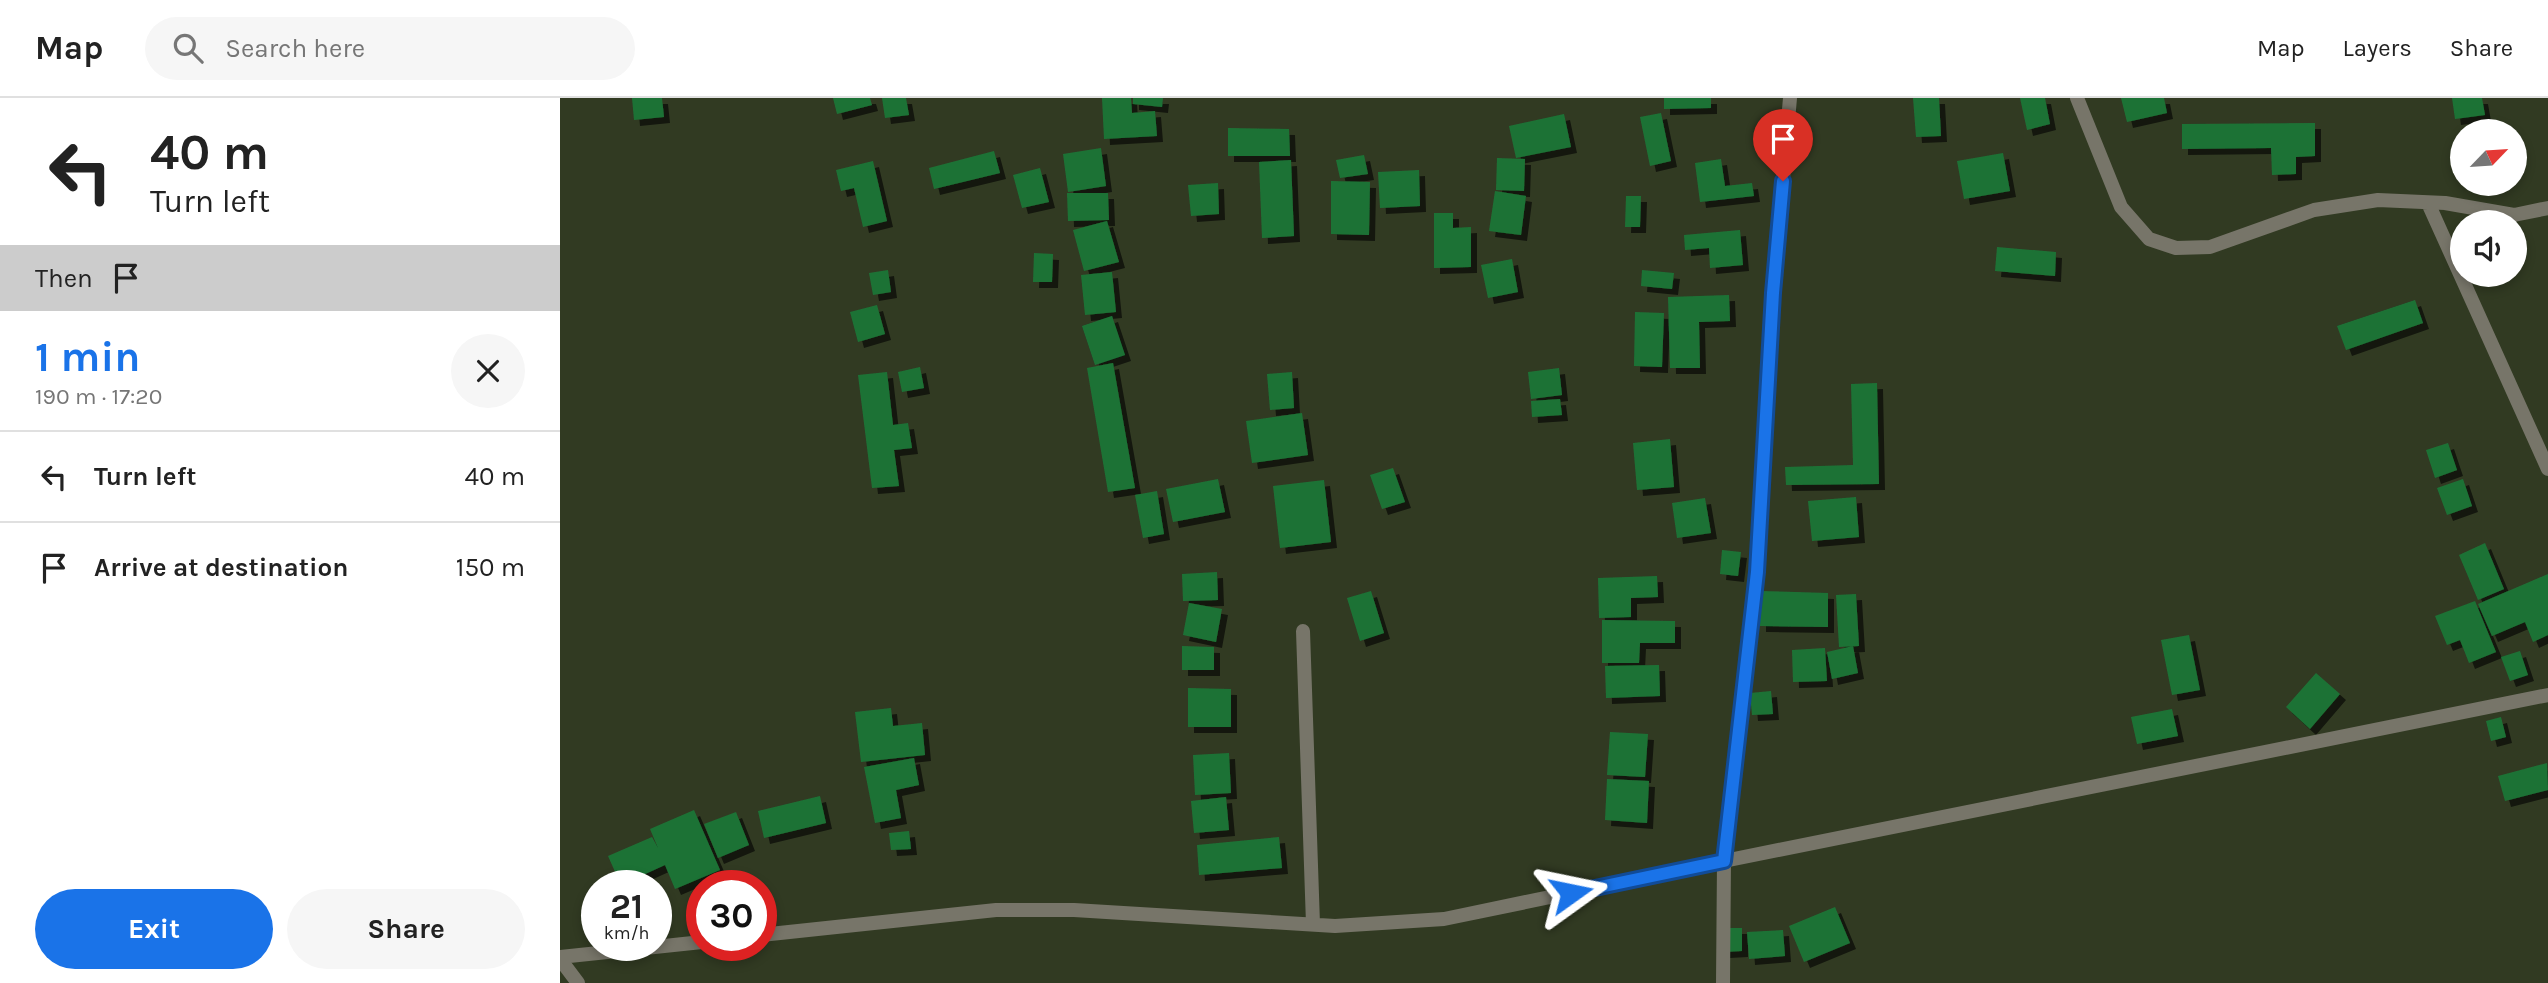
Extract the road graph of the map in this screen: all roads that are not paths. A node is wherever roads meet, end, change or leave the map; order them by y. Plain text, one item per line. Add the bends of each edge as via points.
1 (1790, 98) edge
2 (2077, 98) edge
3 (2428, 203) junction
4 (2548, 208) edge
5 (2548, 469) edge
6 (1303, 631) dead end
7 (2548, 695) edge
8 (1724, 861) junction
9 (1313, 925) junction
10 (777, 933) edge
11 (686, 944) edge
12 (560, 958) edge
13 (578, 983) edge
14 (1723, 983) edge

1 - 8 street via 1757,572
2 - 3 street via 2121,207 2149,239 2176,248 2210,247 2314,210 2378,200
3 - 4 street via 2514,215
3 - 5 street
6 - 9 street
7 - 8 street
8 - 9 street via 1444,919
8 - 14 street
9 - 10 street via 1074,910 996,910
11 - 12 street
12 - 13 street

